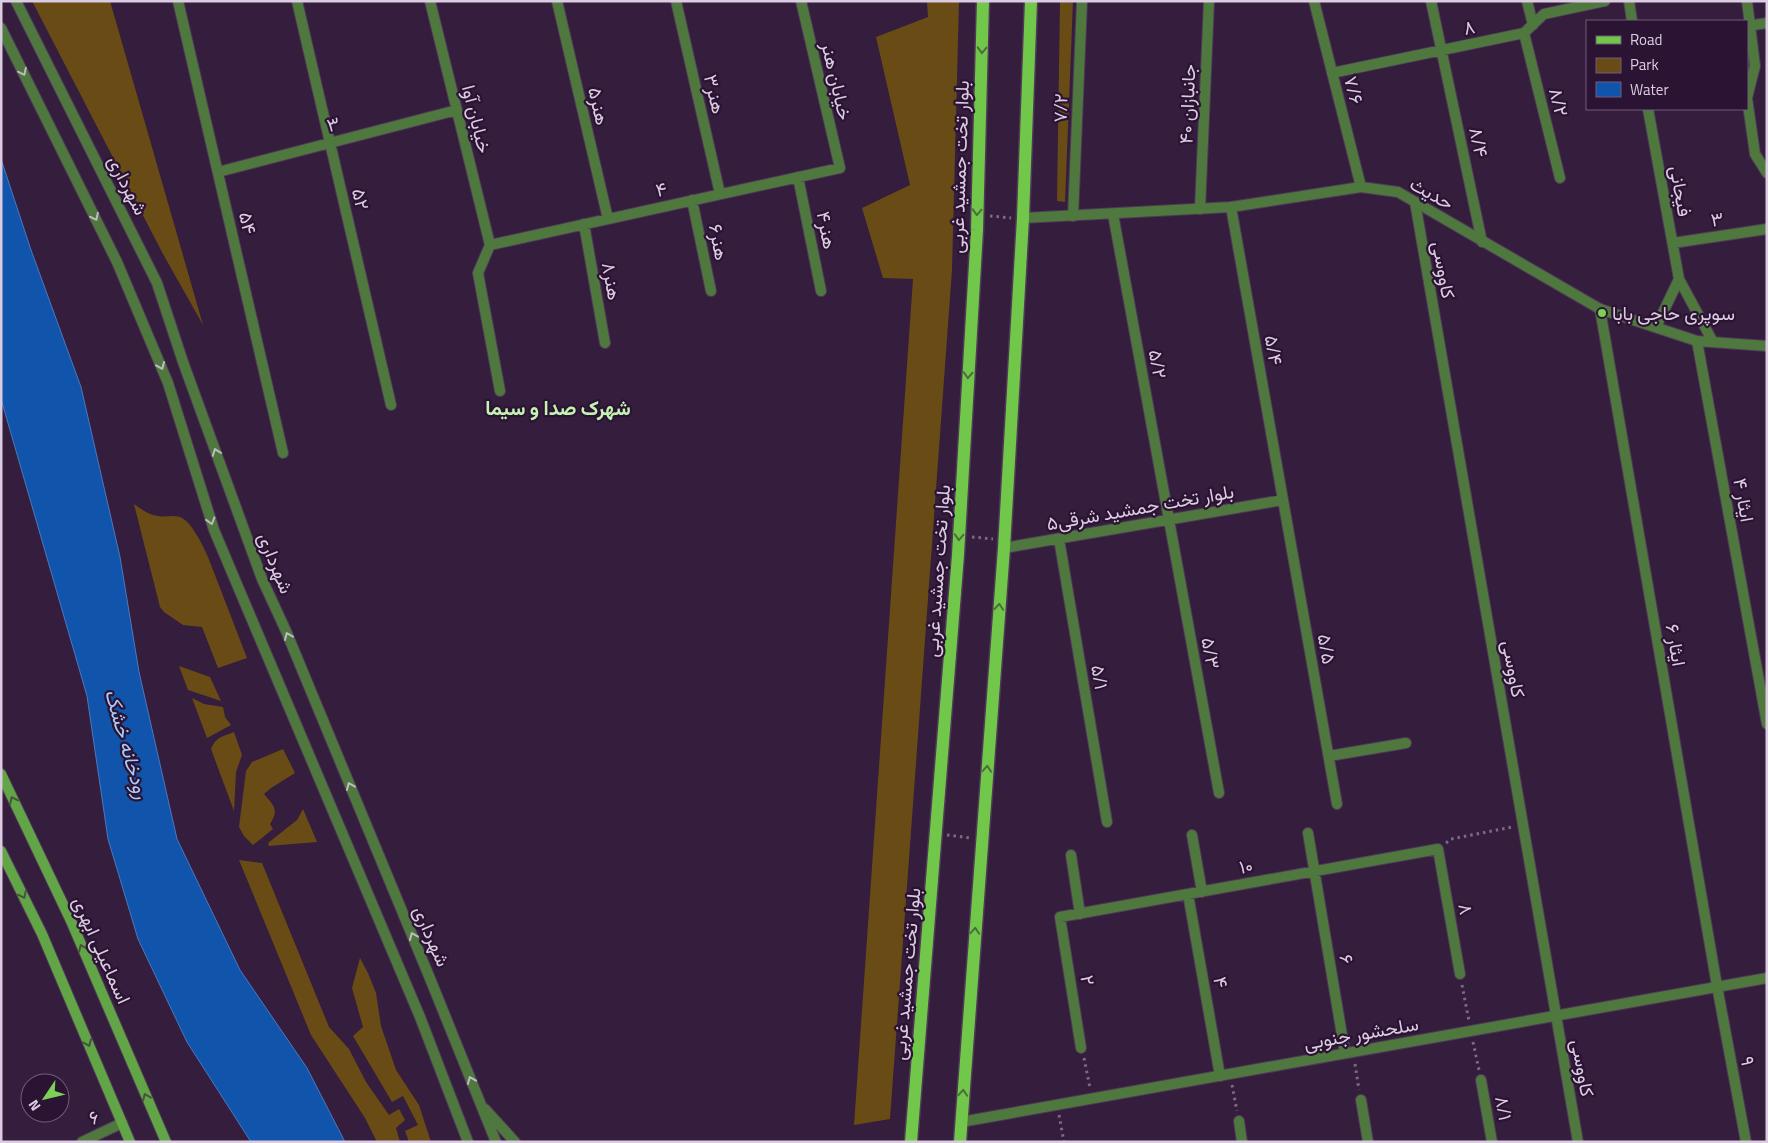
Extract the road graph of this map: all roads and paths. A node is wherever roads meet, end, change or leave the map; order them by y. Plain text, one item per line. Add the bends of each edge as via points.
1 (16, 1) edge
2 (178, 1) edge
3 (297, 1) edge
4 (430, 1) edge
5 (556, 1) edge
6 (676, 1) edge
7 (801, 1) edge
8 (983, 1) edge
9 (1031, 1) edge
10 (1082, 1) edge
11 (1209, 1) edge
12 (1314, 1) edge
13 (1431, 1) edge
14 (1527, 1) edge
15 (1606, 1) edge
16 (1629, 1) edge
17 (1747, 1) edge
18 (1632, 20) edge
19 (1748, 20) edge
20 (1767, 23) edge
21 (1533, 25) junction
22 (1748, 26) edge
23 (1, 28) edge
24 (1524, 33) junction
25 (1442, 50) junction
26 (1332, 73) junction
27 (1748, 94) edge
28 (1748, 105) edge
29 (457, 110) junction
30 (1648, 110) edge
31 (330, 143) junction
32 (840, 168) joint
33 (218, 172) junction
34 (1767, 173) edge
35 (798, 177) junction
36 (1560, 178) dead end
37 (1361, 187) junction
38 (720, 194) junction
39 (692, 200) junction
40 (1415, 202) junction
41 (1231, 207) junction
42 (1200, 209) junction
43 (1113, 214) junction
44 (977, 215) junction
45 (1073, 216) junction
46 (1023, 218) junction
47 (608, 219) junction
48 (584, 224) junction
49 (1767, 229) edge
50 (1482, 242) junction
51 (1673, 243) junction
52 (490, 245) junction
53 (1679, 279) junction
54 (710, 291) dead end
55 (822, 291) dead end
56 (1600, 310) junction
57 (1656, 327) junction
58 (1697, 341) junction
59 (1712, 342) junction
60 (605, 343) dead end
61 (1767, 346) edge
62 (500, 391) dead end
63 (391, 405) dead end
64 (283, 453) dead end
65 (1283, 500) junction
66 (1169, 520) junction
67 (959, 537) junction
68 (1058, 539) junction
69 (1004, 544) junction
70 (1767, 724) edge
71 (1406, 743) dead end
72 (1329, 756) junction
73 (1, 774) edge
74 (1219, 793) dead end
75 (1337, 804) dead end
76 (1107, 822) dead end
77 (1523, 825) junction
78 (1308, 833) dead end
79 (936, 834) junction
80 (1192, 835) dead end
81 (981, 839) junction
82 (1438, 849) junction
83 (1, 851) edge
84 (1072, 856) dead end
85 (1314, 872) junction
86 (1202, 892) junction
87 (1188, 894) junction
88 (1080, 914) junction
89 (1060, 917) joint
90 (1460, 974) dead end
91 (1767, 978) edge
92 (1717, 986) junction
93 (1556, 1015) junction
94 (1082, 1048) joint
95 (1349, 1052) junction
96 (1225, 1075) junction
97 (1481, 1080) dead end
98 (1092, 1099) junction
99 (1361, 1100) joint
100 (481, 1105) junction
101 (1057, 1105) junction
102 (1239, 1121) joint
103 (961, 1122) junction
104 (122, 1124) junction
105 (908, 1141) edge
106 (82, 1142) edge
107 (130, 1142) edge
108 (166, 1142) edge
109 (468, 1142) edge
110 (496, 1142) edge
111 (515, 1142) edge
112 (960, 1142) edge
113 (1064, 1142) edge
114 (1242, 1142) edge
115 (1368, 1142) edge
116 (1492, 1142) edge
117 (1578, 1142) edge
118 (1746, 1142) edge

100 -> 1 street, شهرداری via 262,579 157,283
2 - 33 street, ۵۴
3 - 31 street, ۵۲
4 - 29 street, خیابان آوا
5 - 47 street, هنر۵
6 - 38 street, هنر۳
7 - 32 street, خیابان هنر
8 -> 44 main road, بلوار تخت جمشید غربی
9 - 46 main road
10 - 45 street, ۷/۲
11 - 42 street, ۴۰ جانبازان
12 - 26 street, ۷/۶
13 - 25 street, ۸/۴
14 - 21 street
15 - 21 street, ۸ via 1544,14
16 - 18 street
17 - 19 street
20 - 22 street
21 - 24 street, ۸
22 - 27 street via 1755,66
23 -> 109 street via 121,270 168,383 214,530 420,1017
24 - 25 street, ۸
24 - 36 street, ۸/۲
25 - 26 street, ۸
25 - 50 street, ۸/۴
26 - 37 street, ۷/۶
28 - 34 street via 1755,154
29 - 31 street, ۳
29 - 52 street, خیابان آوا
30 - 51 street, فیجانی
31 - 33 street, ۳
31 - 63 street, ۵۲
32 - 35 street, ۴
33 - 64 street, ۵۴
35 - 38 street, ۴
35 - 55 street, هنر۴
37 - 40 street, حدیث via 1398,192
37 - 41 street, حدیث
38 - 39 street, ۴
39 - 47 street, ۴
39 - 54 street, هنر۶
40 - 50 street, حدیث
40 - 77 street, کاووسی
41 - 42 street, حدیث
41 - 65 street, ۵/۴
42 - 43 street, حدیث
43 - 45 street, حدیث
43 - 66 street, ۵/۲
44 - 46 path
44 -> 67 main road, بلوار تخت جمشید غربی
45 - 46 street, حدیث
46 - 69 main road
47 - 48 street, ۴
48 - 52 street, ۴
48 - 60 street, هنر۸
49 - 51 street, ۳
50 - 56 street, حدیث
51 - 53 street, فیجانی
52 - 62 street via 478,273
53 - 57 street
53 - 59 street, فیجانی
56 - 57 street, حدیث
56 - 92 street, ایثار ۶
57 - 58 street, حدیث
58 - 59 street, حدیث
58 - 70 street, ایثار ۴
59 - 61 street, حدیث
65 - 66 street, بلوار تخت جمشید شرقی۵
65 - 72 street, ۵/۵
66 - 68 street, بلوار تخت جمشید شرقی۵
66 - 74 street, ۵/۳
67 - 69 path
67 -> 79 main road, بلوار تخت جمشید غربی
68 - 69 street, بلوار تخت جمشید شرقی۵
68 - 76 street, ۵/۱
81 -> 69 main road
71 - 72 street
72 - 75 street, ۵/۵
108 -> 73 main road, اسماعیلی ابهری via 71,921
77 - 82 path via 1451,839
77 - 93 street, کاووسی
78 - 85 street, ۶
79 - 81 path
79 - 105 main road, بلوار تخت جمشید غربی
80 - 86 street
103 -> 81 main road
82 - 85 street, ۱۰
82 - 90 street, ۸
83 -> 104 main road via 42,934
84 - 88 street
85 - 86 street, ۱۰
85 - 95 street, ۶
86 - 87 street, ۱۰
87 - 88 street, ۱۰
87 - 96 street, ۴
88 - 89 street, ۱۰
89 - 94 street, ۲
91 - 92 street, سلحشور جنوبی
92 - 93 street, سلحشور جنوبی
92 - 118 street, ۹
93 - 95 street, سلحشور جنوبی
93 - 117 street, کاووسی
94 - 98 path
95 - 96 street, سلحشور جنوبی
95 - 99 path
96 - 98 street, سلحشور جنوبی
96 - 102 path
97 - 116 street, ۸/۱
98 - 101 street, سلحشور جنوبی
99 - 115 street
100 - 110 street, شهرداری
100 - 111 street
101 - 103 street, سلحشور جنوبی
101 - 113 path
102 - 114 street
103 - 112 main road
104 - 106 street, ۶
104 - 107 main road

